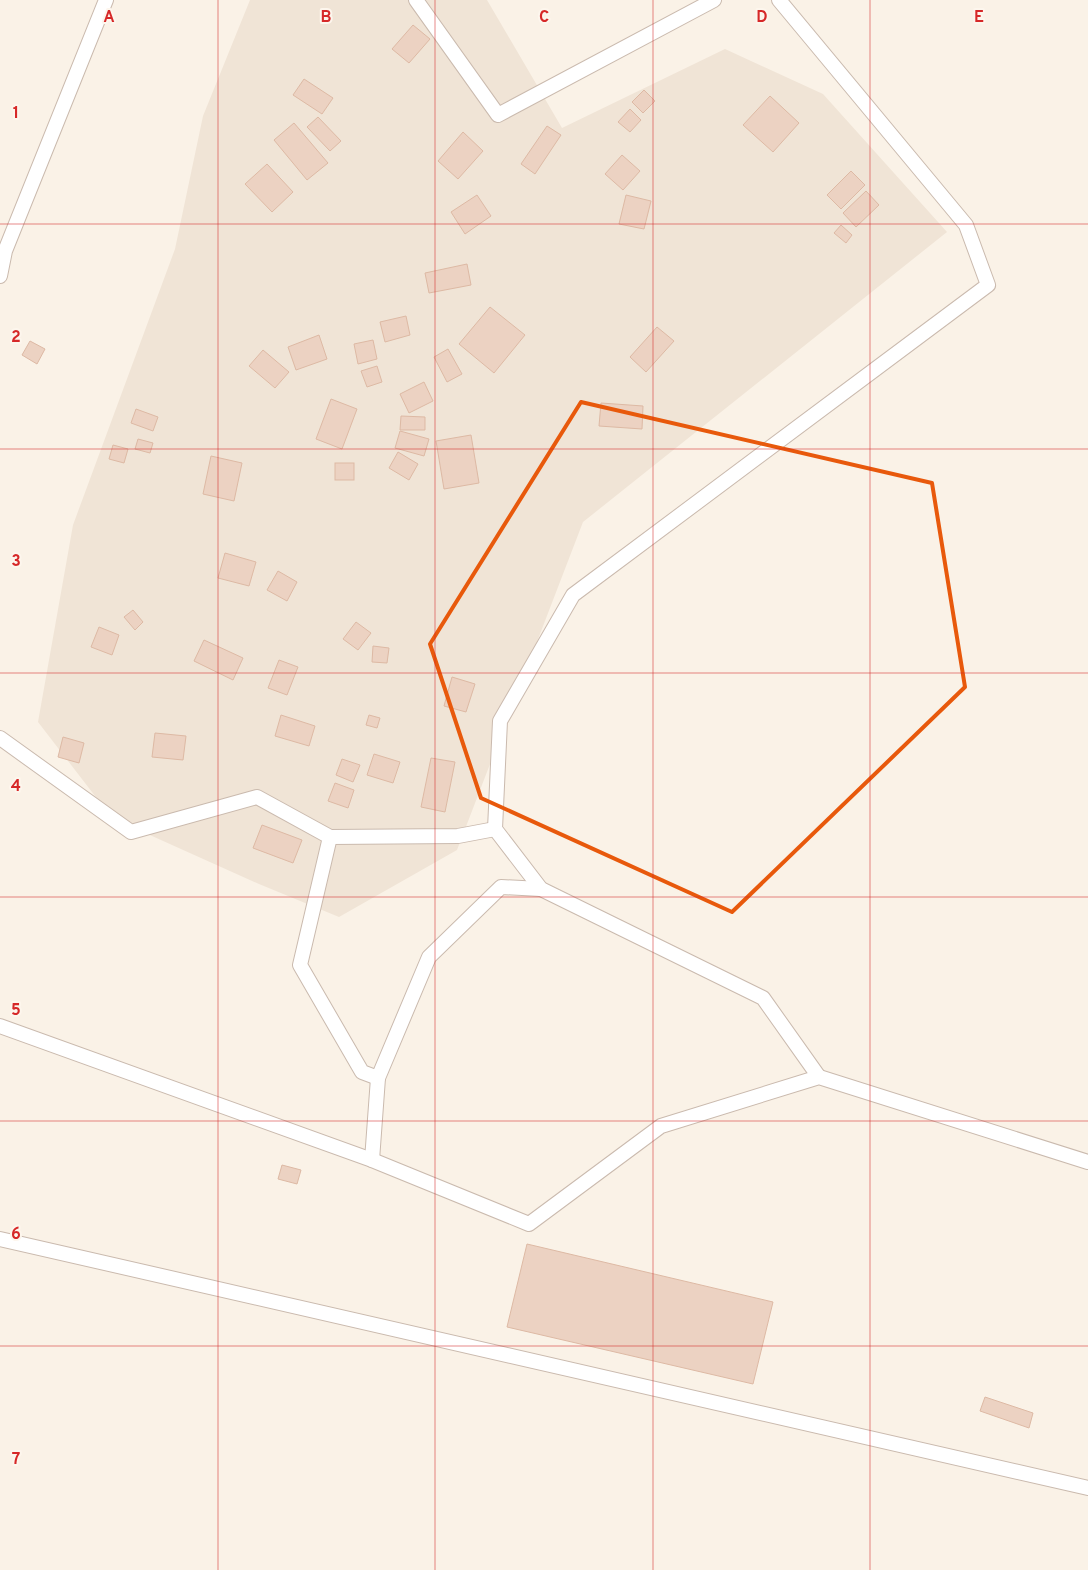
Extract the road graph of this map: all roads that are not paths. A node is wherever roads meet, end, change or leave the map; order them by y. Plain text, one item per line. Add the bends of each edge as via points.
1 (106, 0) edge
2 (416, 0) edge
3 (714, 0) edge
4 (779, 0) edge
5 (0, 276) edge
6 (0, 738) edge
7 (495, 829) junction
8 (330, 837) junction
9 (541, 889) junction
10 (0, 1026) edge
11 (819, 1077) junction
12 (378, 1078) junction
13 (372, 1160) junction
14 (1088, 1162) edge
15 (0, 1238) edge
16 (1088, 1488) edge

1 - 5 lane via 5,251
2 - 3 lane via 498,116
4 - 7 lane via 966,225 988,285 573,595 500,722
6 - 8 lane via 131,832 257,797
7 - 8 lane via 458,836
7 - 9 lane
8 - 12 lane via 300,965 362,1072
9 - 11 lane via 763,998
9 - 12 lane via 501,887 428,957
10 - 13 lane
11 - 13 lane via 661,1126 529,1224
11 - 14 lane
12 - 13 lane
15 - 16 lane

